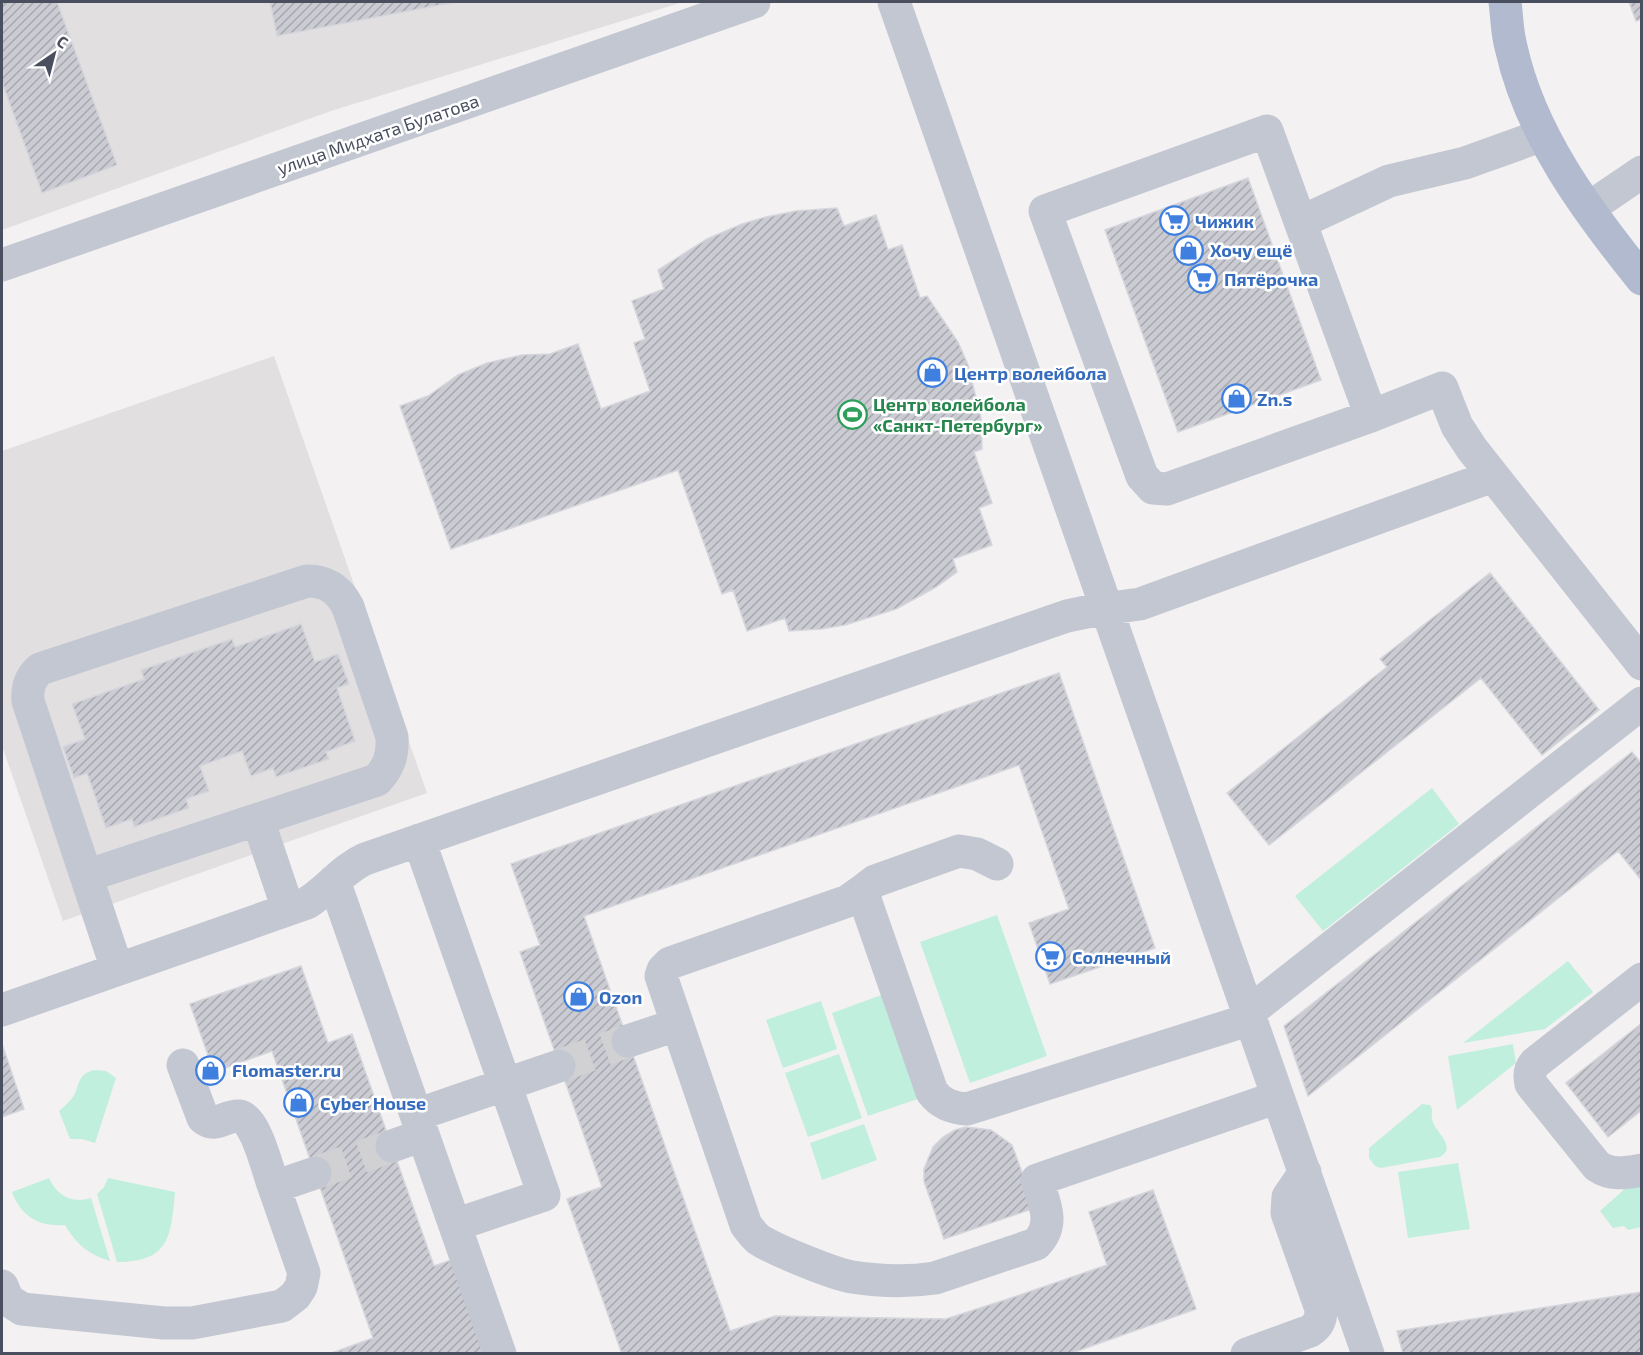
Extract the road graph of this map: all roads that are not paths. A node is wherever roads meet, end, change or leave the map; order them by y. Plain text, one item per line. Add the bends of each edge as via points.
1 (754, 2) edge
2 (894, 2) edge
3 (1505, 2) edge
4 (1543, 135) junction
5 (1641, 172) edge
6 (1589, 208) junction
7 (1301, 222) junction
8 (2, 265) edge
9 (1641, 279) edge
10 (1371, 416) junction
11 (1493, 476) junction
12 (1107, 608) junction
13 (1641, 664) edge
14 (1641, 703) edge
15 (258, 820) junction
16 (419, 840) junction
17 (997, 864) dead end
18 (86, 876) junction
19 (334, 882) junction
20 (862, 891) junction
21 (288, 909) junction
22 (117, 969) junction
23 (1641, 979) edge
24 (2, 1010) edge
25 (1250, 1016) junction
26 (676, 1025) junction
27 (628, 1041) tunnel mouth
28 (183, 1065) dead end
29 (559, 1066) tunnel mouth
30 (505, 1084) junction
31 (1278, 1097) junction
32 (420, 1125) junction
33 (392, 1146) tunnel mouth
34 (1641, 1170) edge
35 (1305, 1172) junction
36 (315, 1173) tunnel mouth
37 (274, 1187) junction
38 (455, 1226) junction
39 (2, 1286) edge
40 (500, 1353) edge
41 (1247, 1353) edge
42 (1368, 1353) edge

1 - 8 street, улица Мидхата Булатова
2 - 12 street
3 - 4 main road via 1510,46 1526,98
4 - 6 main road
4 - 7 street via 1465,164 1389,181
5 - 6 street
6 - 9 main road
7 - 10 street
7 - 10 street via 1267,131 1045,211 1142,476 1153,488 1167,489
10 - 11 street via 1442,388 1457,426
11 - 12 street via 1140,604
11 - 13 street
12 - 16 street via 1067,616
12 - 25 street
14 - 25 street
15 - 18 street
15 - 18 street via 377,780 391,759 392,737 348,607 327,583 307,581 40,669 33,676 28,701
15 - 21 street
16 - 19 street via 362,860
16 - 30 street
17 - 20 street via 959,851 875,881
18 - 22 street
19 - 21 street via 307,903
19 - 32 street
20 - 25 street via 932,1092 955,1108 967,1109
20 - 26 street via 848,901 666,966 662,983
21 - 22 street
22 - 24 street
23 - 34 street via 1535,1063 1529,1078 1597,1166 1617,1174
25 - 31 street
26 - 27 street
26 - 31 street via 746,1225 770,1246 854,1277 919,1280 942,1276 1036,1244 1042,1238 1048,1212 1032,1182
28 - 37 street via 203,1118 216,1123 241,1116 250,1123
29 - 30 street
30 - 32 street
30 - 38 street via 544,1195
31 - 35 street
32 - 33 street
32 - 38 street
35 - 41 street via 1288,1197 1287,1213 1321,1317 1310,1331
35 - 42 street
36 - 37 street
37 - 39 street via 304,1273 301,1287 282,1306 192,1323 164,1323 22,1309 8,1300
38 - 40 street

